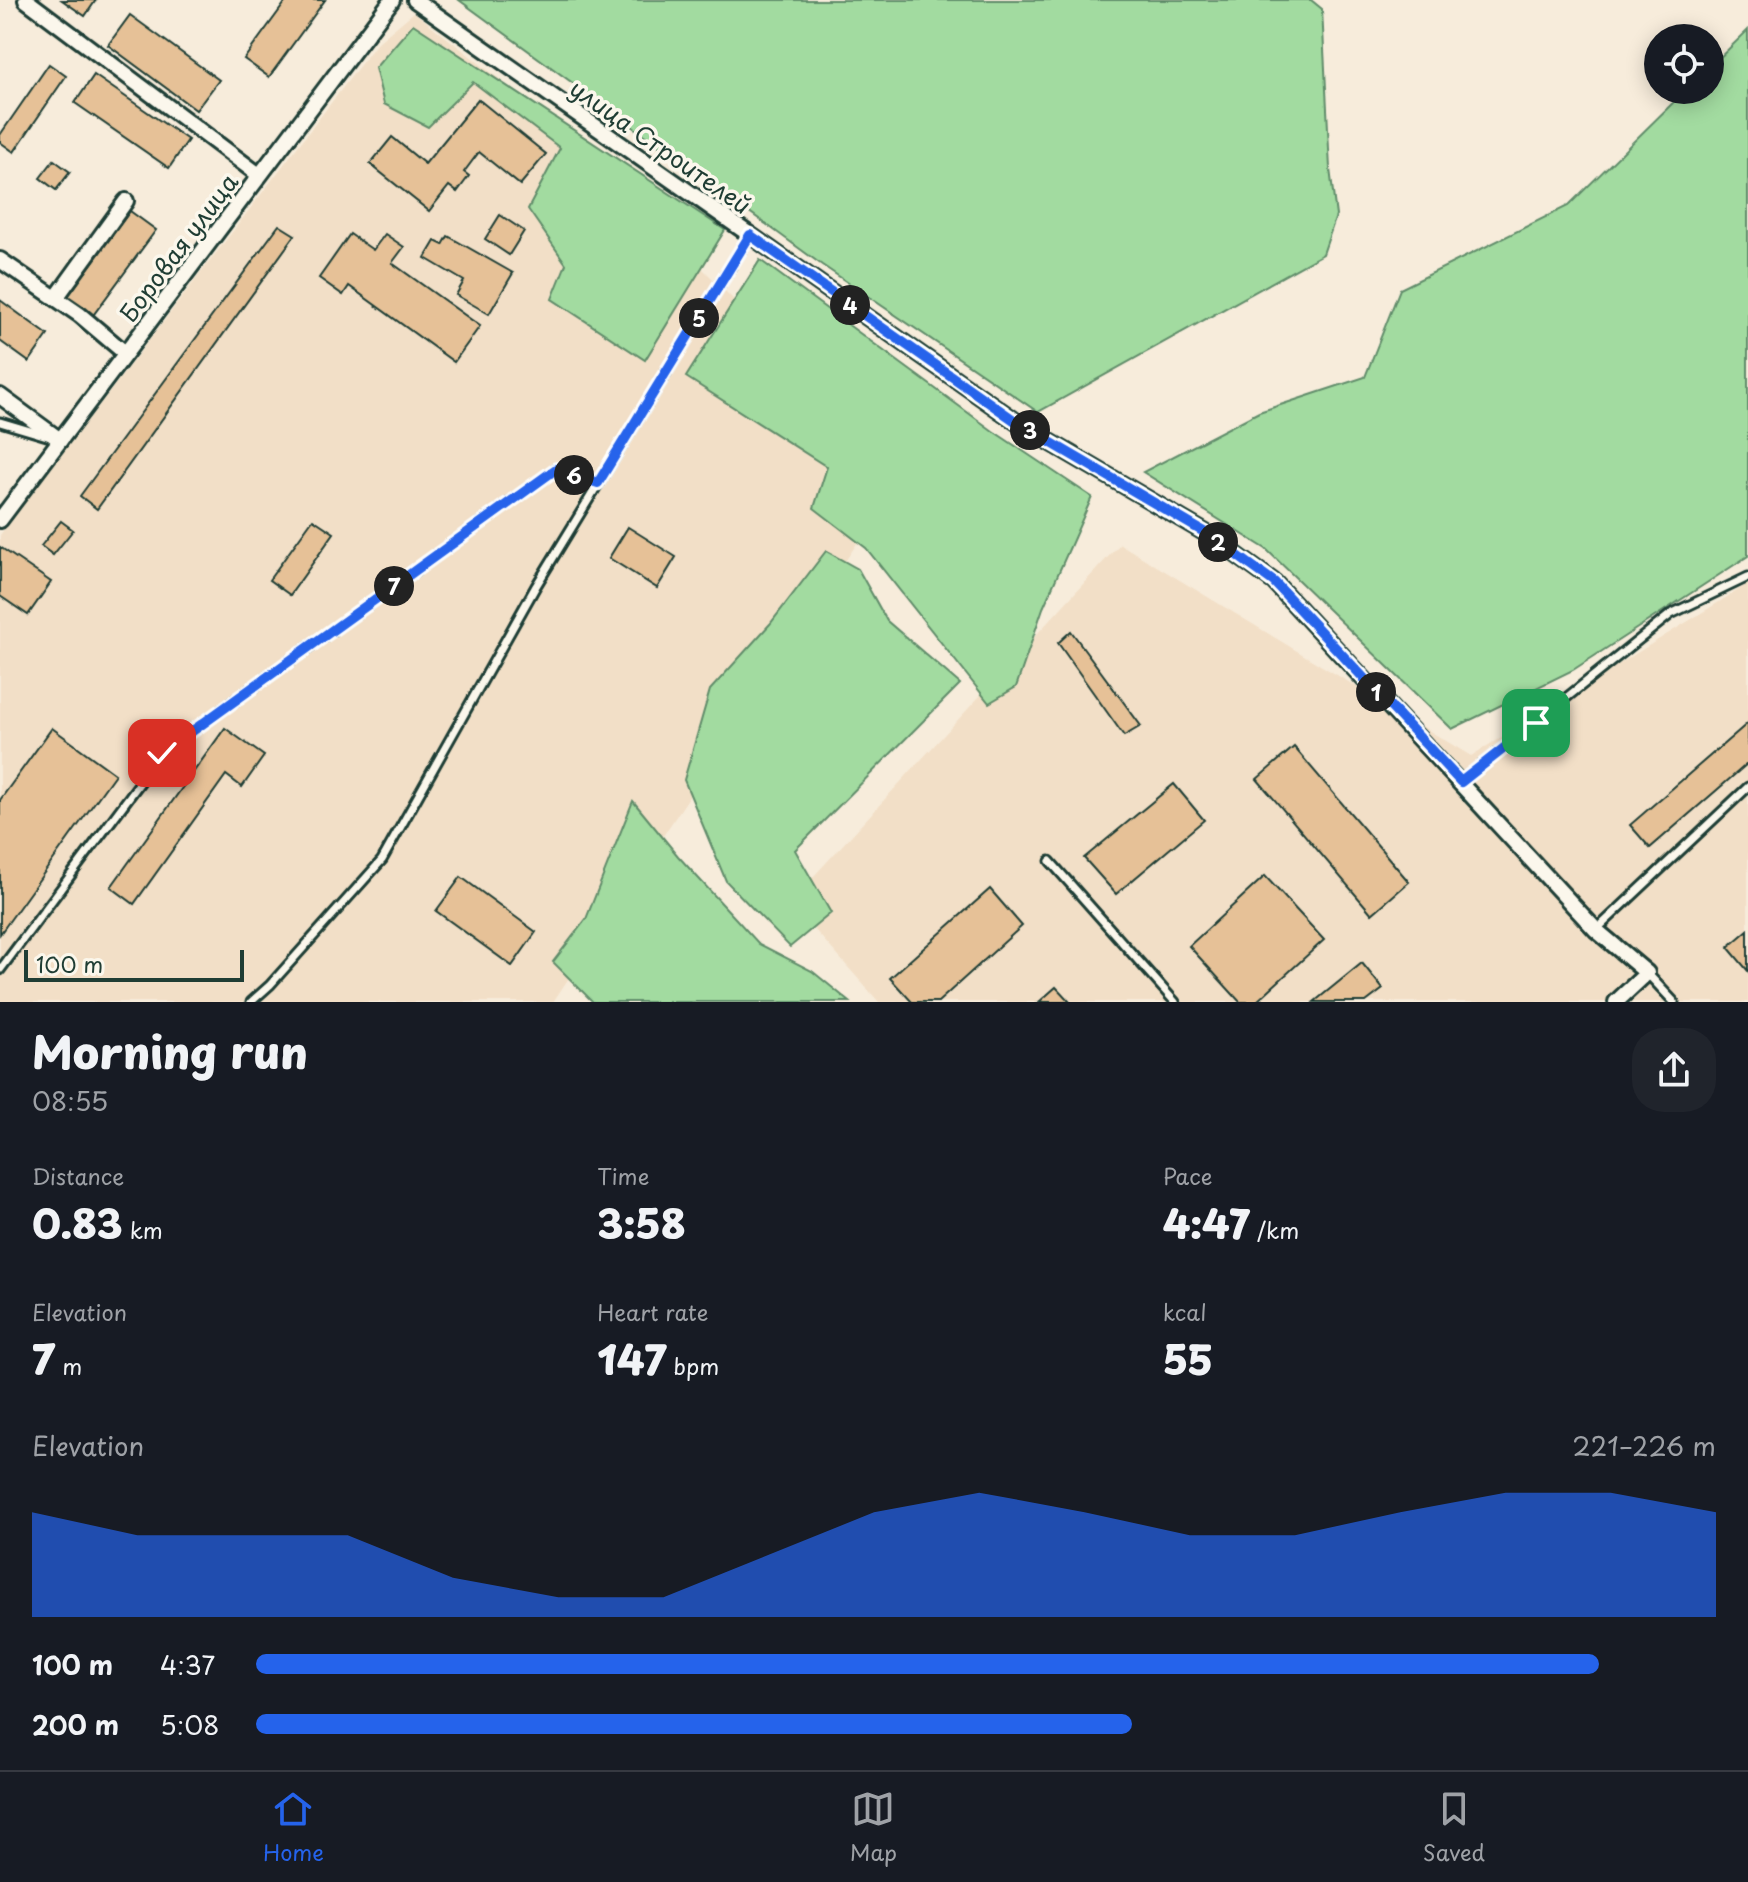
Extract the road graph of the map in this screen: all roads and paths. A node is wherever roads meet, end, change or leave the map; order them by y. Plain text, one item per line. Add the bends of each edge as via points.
1 (26, 0) edge
2 (392, 0) edge
3 (415, 0) edge
4 (259, 175) junction
5 (126, 201) dead end
6 (750, 235) junction
7 (0, 260) edge
8 (56, 298) junction
9 (125, 353) junction
10 (0, 396) edge
11 (0, 422) edge
12 (60, 440) junction
13 (598, 483) junction
14 (0, 520) edge
15 (1748, 577) edge
16 (1461, 782) junction
17 (1748, 787) edge
18 (1050, 861) dead end
19 (1596, 930) junction
20 (0, 970) edge
21 (1647, 973) junction
22 (251, 1002) edge
23 (1175, 1002) edge
24 (1616, 1002) edge
25 (1674, 1002) edge

1 - 4 street
2 - 4 street, Боровая улица
3 - 6 street, улица Строителей
4 - 9 street, Боровая улица
5 - 8 street
6 - 13 lane
6 - 16 street, улица Строителей via 1021,425 1209,535 1274,582
7 - 8 street
8 - 9 street
9 - 12 street, Боровая улица
10 - 12 street
11 - 12 lane
12 - 14 street, Боровая улица
13 - 20 lane via 556,469 162,753
13 - 22 lane via 382,860
15 - 16 lane via 1671,614
16 - 19 street, улица Строителей
17 - 19 lane
18 - 23 lane
19 - 21 street, улица Строителей
21 - 24 street
21 - 25 lane

